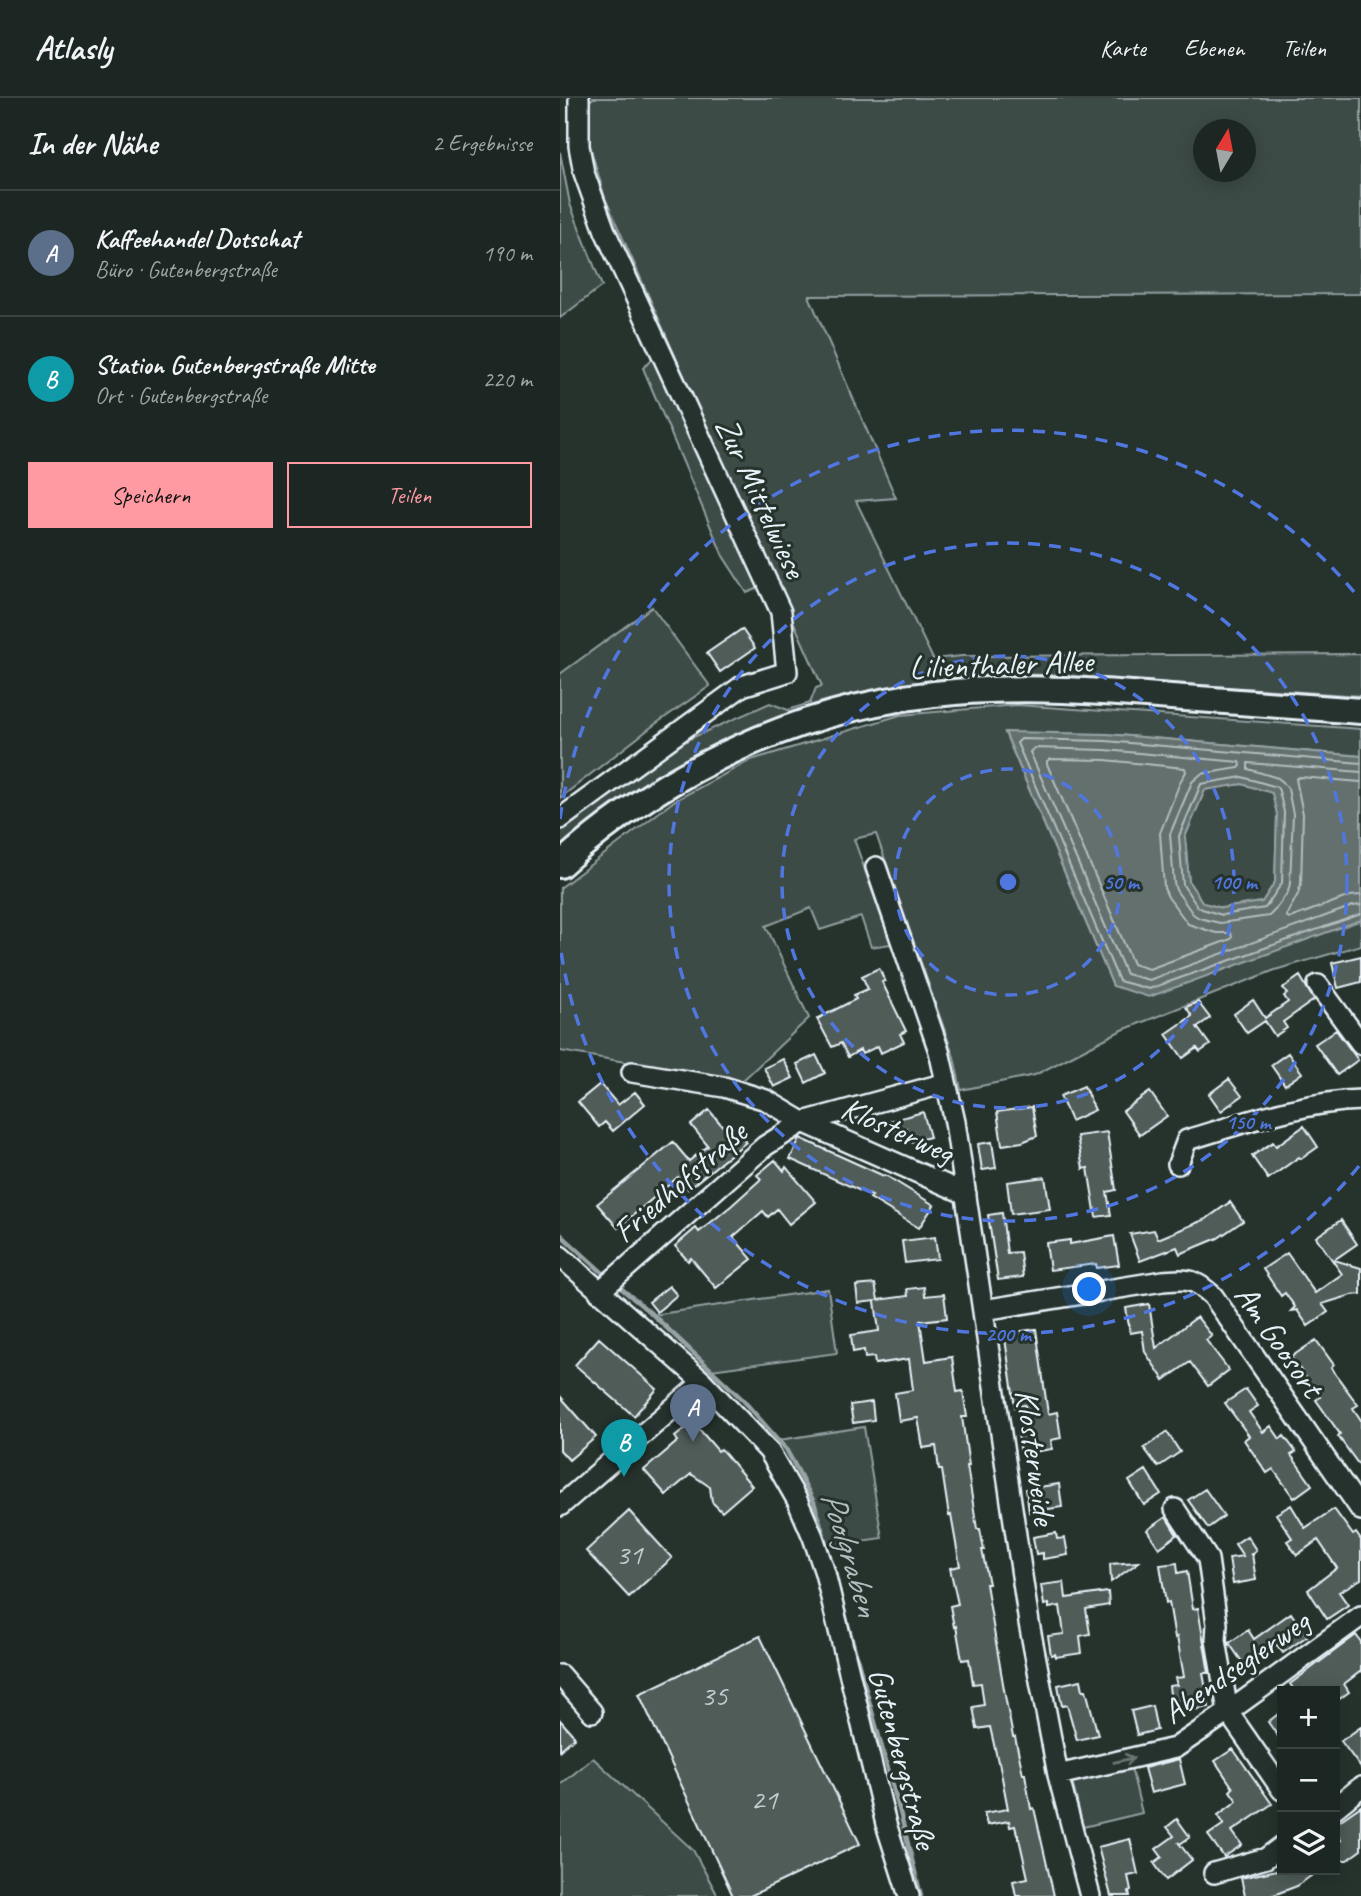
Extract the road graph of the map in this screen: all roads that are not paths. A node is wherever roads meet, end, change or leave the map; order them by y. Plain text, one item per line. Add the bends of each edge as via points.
1 (579, 98) edge
2 (1361, 710) edge
3 (560, 819) edge
4 (560, 865) edge
5 (876, 867) dead end
6 (1318, 985) dead end
7 (1361, 1044) edge
8 (632, 1072) dead end
9 (946, 1083) junction
10 (1361, 1100) edge
11 (803, 1122) junction
12 (1178, 1164) dead end
13 (966, 1194) junction
14 (560, 1256) edge
15 (599, 1292) junction
16 (983, 1310) junction
17 (704, 1382) junction
18 (560, 1506) edge
19 (1175, 1509) dead end
20 (1361, 1510) edge
21 (1361, 1616) edge
22 (560, 1675) edge
23 (592, 1712) dead end
24 (1228, 1712) junction
25 (1058, 1775) junction
26 (1277, 1783) edge
27 (1361, 1787) edge
28 (1340, 1804) edge
29 (1277, 1850) edge
30 (1214, 1873) dead end
31 (909, 1896) edge
32 (1090, 1896) edge

1 - 3 street, Zur Mittelwiese via 584,173 605,231 781,612 787,672 742,687
2 - 4 main road, Lilienthaler Allee via 1027,689 952,692 872,704 788,728 695,770 617,818
5 - 9 street, Klosterweide
6 - 7 street
8 - 11 street, Friedhofstraße via 723,1087 765,1100
9 - 11 street, Friedhofstraße
9 - 13 street, Klosterweide
10 - 12 street via 1300,1107 1187,1140
11 - 13 street, Klosterweg
11 - 15 street, Friedhofstraße via 765,1146
13 - 16 street, Klosterweide
14 - 15 street, Gutenbergstraße
15 - 17 street, Gutenbergstraße
16 - 20 street, Am Goosort via 1183,1279 1199,1283
16 - 25 street, Klosterweide via 1029,1623
17 - 18 street
17 - 31 street, Gutenbergstraße via 769,1451 813,1537 886,1824
19 - 24 street via 1208,1559
21 - 24 street, Abendseglerweg
22 - 23 street
25 -> 24 street, Abendseglerweg via 1175,1748
24 - 26 street
25 - 32 street, Klosterweide
27 - 28 street
29 - 30 street via 1266,1858

